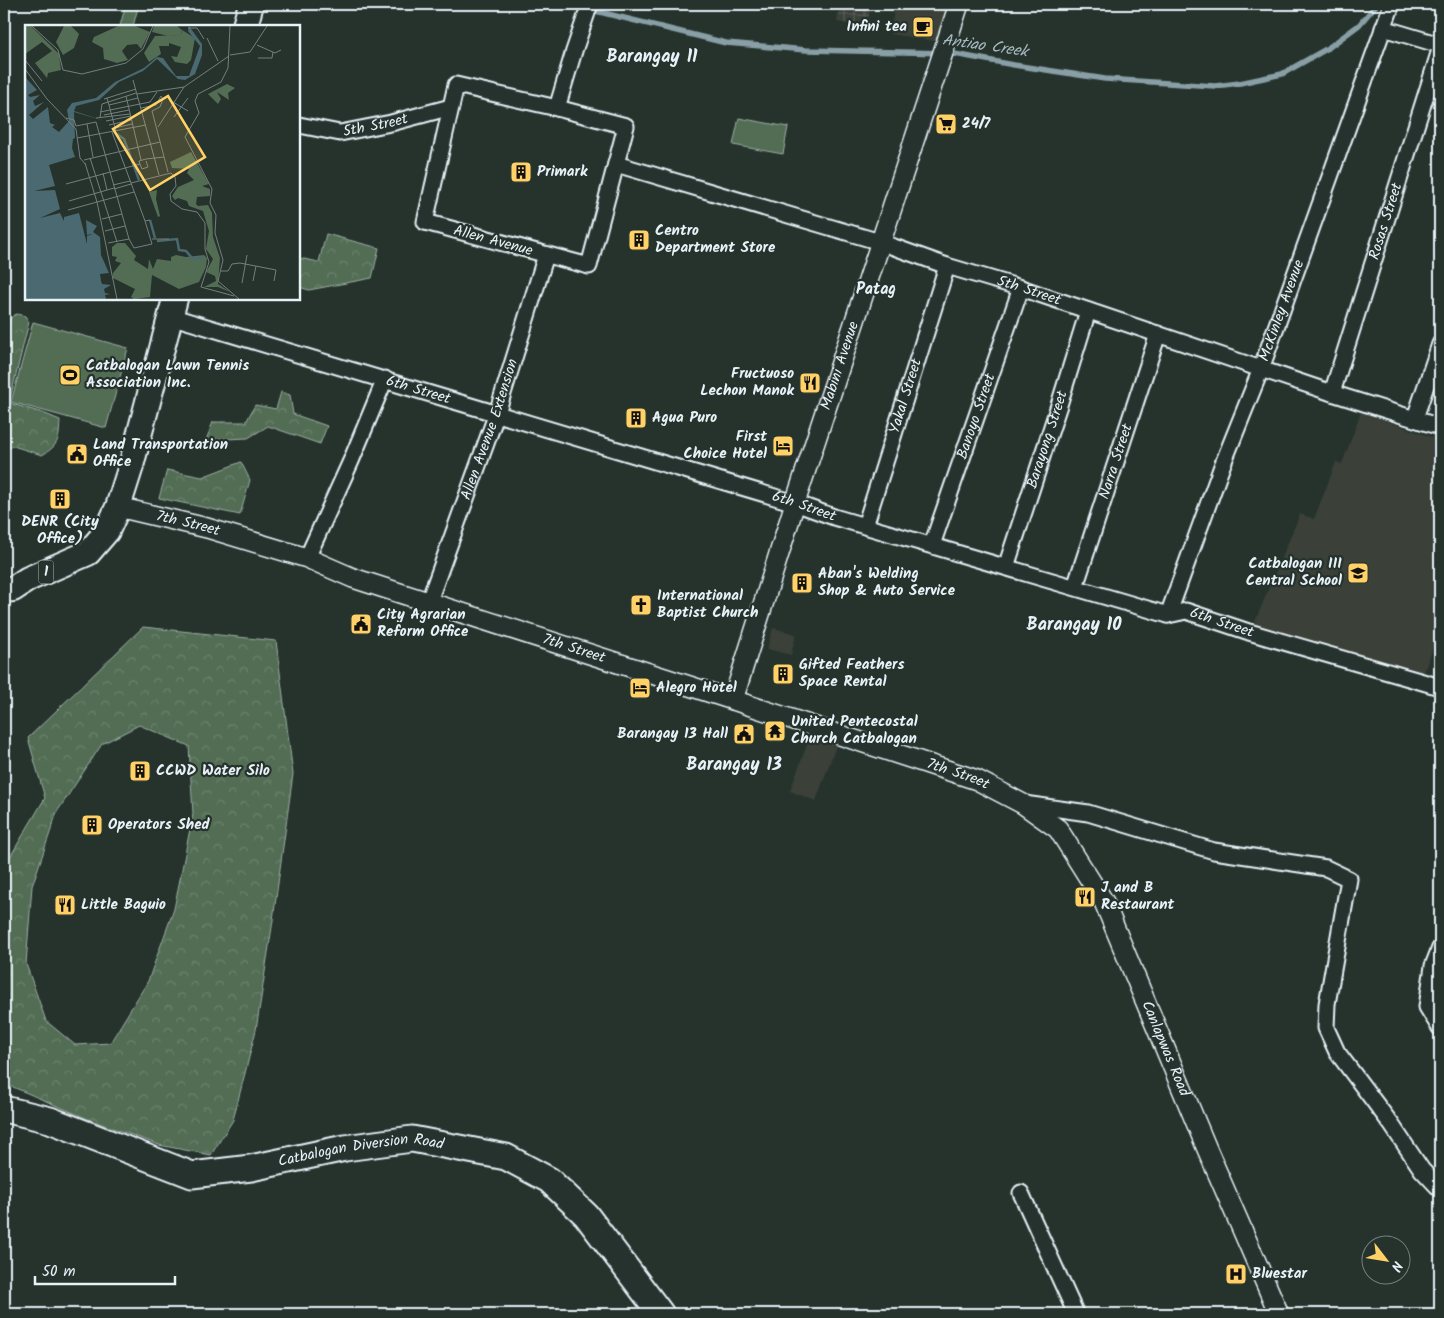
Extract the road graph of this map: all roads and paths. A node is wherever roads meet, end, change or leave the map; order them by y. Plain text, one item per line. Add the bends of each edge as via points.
1 (251, 4) edge
2 (590, 4) edge
3 (959, 4) edge
4 (1392, 4) edge
5 (246, 25) edge
6 (1383, 28) junction
7 (1440, 45) edge
8 (1440, 50) edge
9 (451, 107) junction
10 (557, 108) junction
11 (300, 124) edge
12 (616, 164) junction
13 (880, 242) junction
14 (546, 255) junction
15 (947, 266) junction
16 (1021, 288) junction
17 (173, 307) edge
18 (1088, 311) junction
19 (1158, 334) junction
20 (1440, 344) edge
21 (1261, 369) junction
22 (385, 379) junction
23 (1332, 393) junction
24 (496, 413) junction
25 (1415, 418) junction
26 (1440, 427) edge
27 (794, 503) junction
28 (118, 507) junction
29 (865, 526) junction
30 (932, 545) junction
31 (306, 558) junction
32 (1006, 567) junction
33 (1075, 587) junction
34 (4, 590) edge
35 (429, 601) junction
36 (1168, 616) junction
37 (1440, 687) edge
38 (733, 700) junction
39 (1023, 804) junction
40 (1440, 948) edge
41 (1440, 1028) edge
42 (4, 1109) edge
43 (1440, 1189) edge
44 (1021, 1193) dead end
45 (661, 1314) edge
46 (1076, 1314) edge
47 (1279, 1314) edge

1 - 5 main road
2 - 10 street
3 - 13 street, Mabini Avenue
4 - 6 street, McKinley Avenue
6 - 7 street
6 - 21 street, McKinley Avenue
8 - 23 street, Rosas Street
9 - 10 street, Allen Avenue via 456,85
9 - 11 street, 5th Street via 340,133
9 - 14 street, Allen Avenue via 425,222
10 - 12 street, Allen Avenue via 626,126
12 - 13 street, 5th Street
12 - 14 street, Allen Avenue via 588,266
13 - 15 street, 5th Street
13 - 27 street, Mabini Avenue
14 - 24 street, Allen Avenue Extension
15 - 16 street, 5th Street
15 - 29 street, Yakal Street
16 - 18 street, 5th Street
16 - 30 street, Banoyo Street
17 - 22 street, 6th Street
17 - 28 main road, 1
18 - 19 street, 5th Street
18 - 32 street, Barayong Street
19 - 21 street, 5th Street
19 - 33 street, Narra Street
20 - 25 street
21 - 23 street, 5th Street
21 - 36 street, McKinley Avenue
22 - 24 street, 6th Street
22 - 31 street
23 - 25 street, 5th Street
24 - 27 street, 6th Street
24 - 35 street, Allen Avenue Extension
25 - 26 street, 5th Street
27 - 29 street, 6th Street
27 - 38 street, Mabini Avenue
28 - 31 street, 7th Street via 207,528
28 - 34 main road, 1 via 107,531 88,553 28,579 13,589
29 - 30 street, 6th Street
30 - 32 street, 6th Street
31 - 35 street, 7th Street via 353,578
32 - 33 street, 6th Street
33 - 36 street, 6th Street
35 - 38 street, 7th Street
36 - 37 street, 6th Street via 1186,611
38 - 39 street, 7th Street via 977,780
39 - 43 street via 1088,813 1214,851 1326,868 1349,879 1327,1004 1326,1028 1337,1052 1422,1170
39 - 47 street, Canlapwas Road via 1058,829 1104,902
40 - 41 street via 1433,966 1427,1007
42 - 45 highway, Catbalogan Diversion Road via 50,1120 192,1175 251,1168 345,1148 412,1139 506,1157 549,1180 586,1215
44 - 46 street

